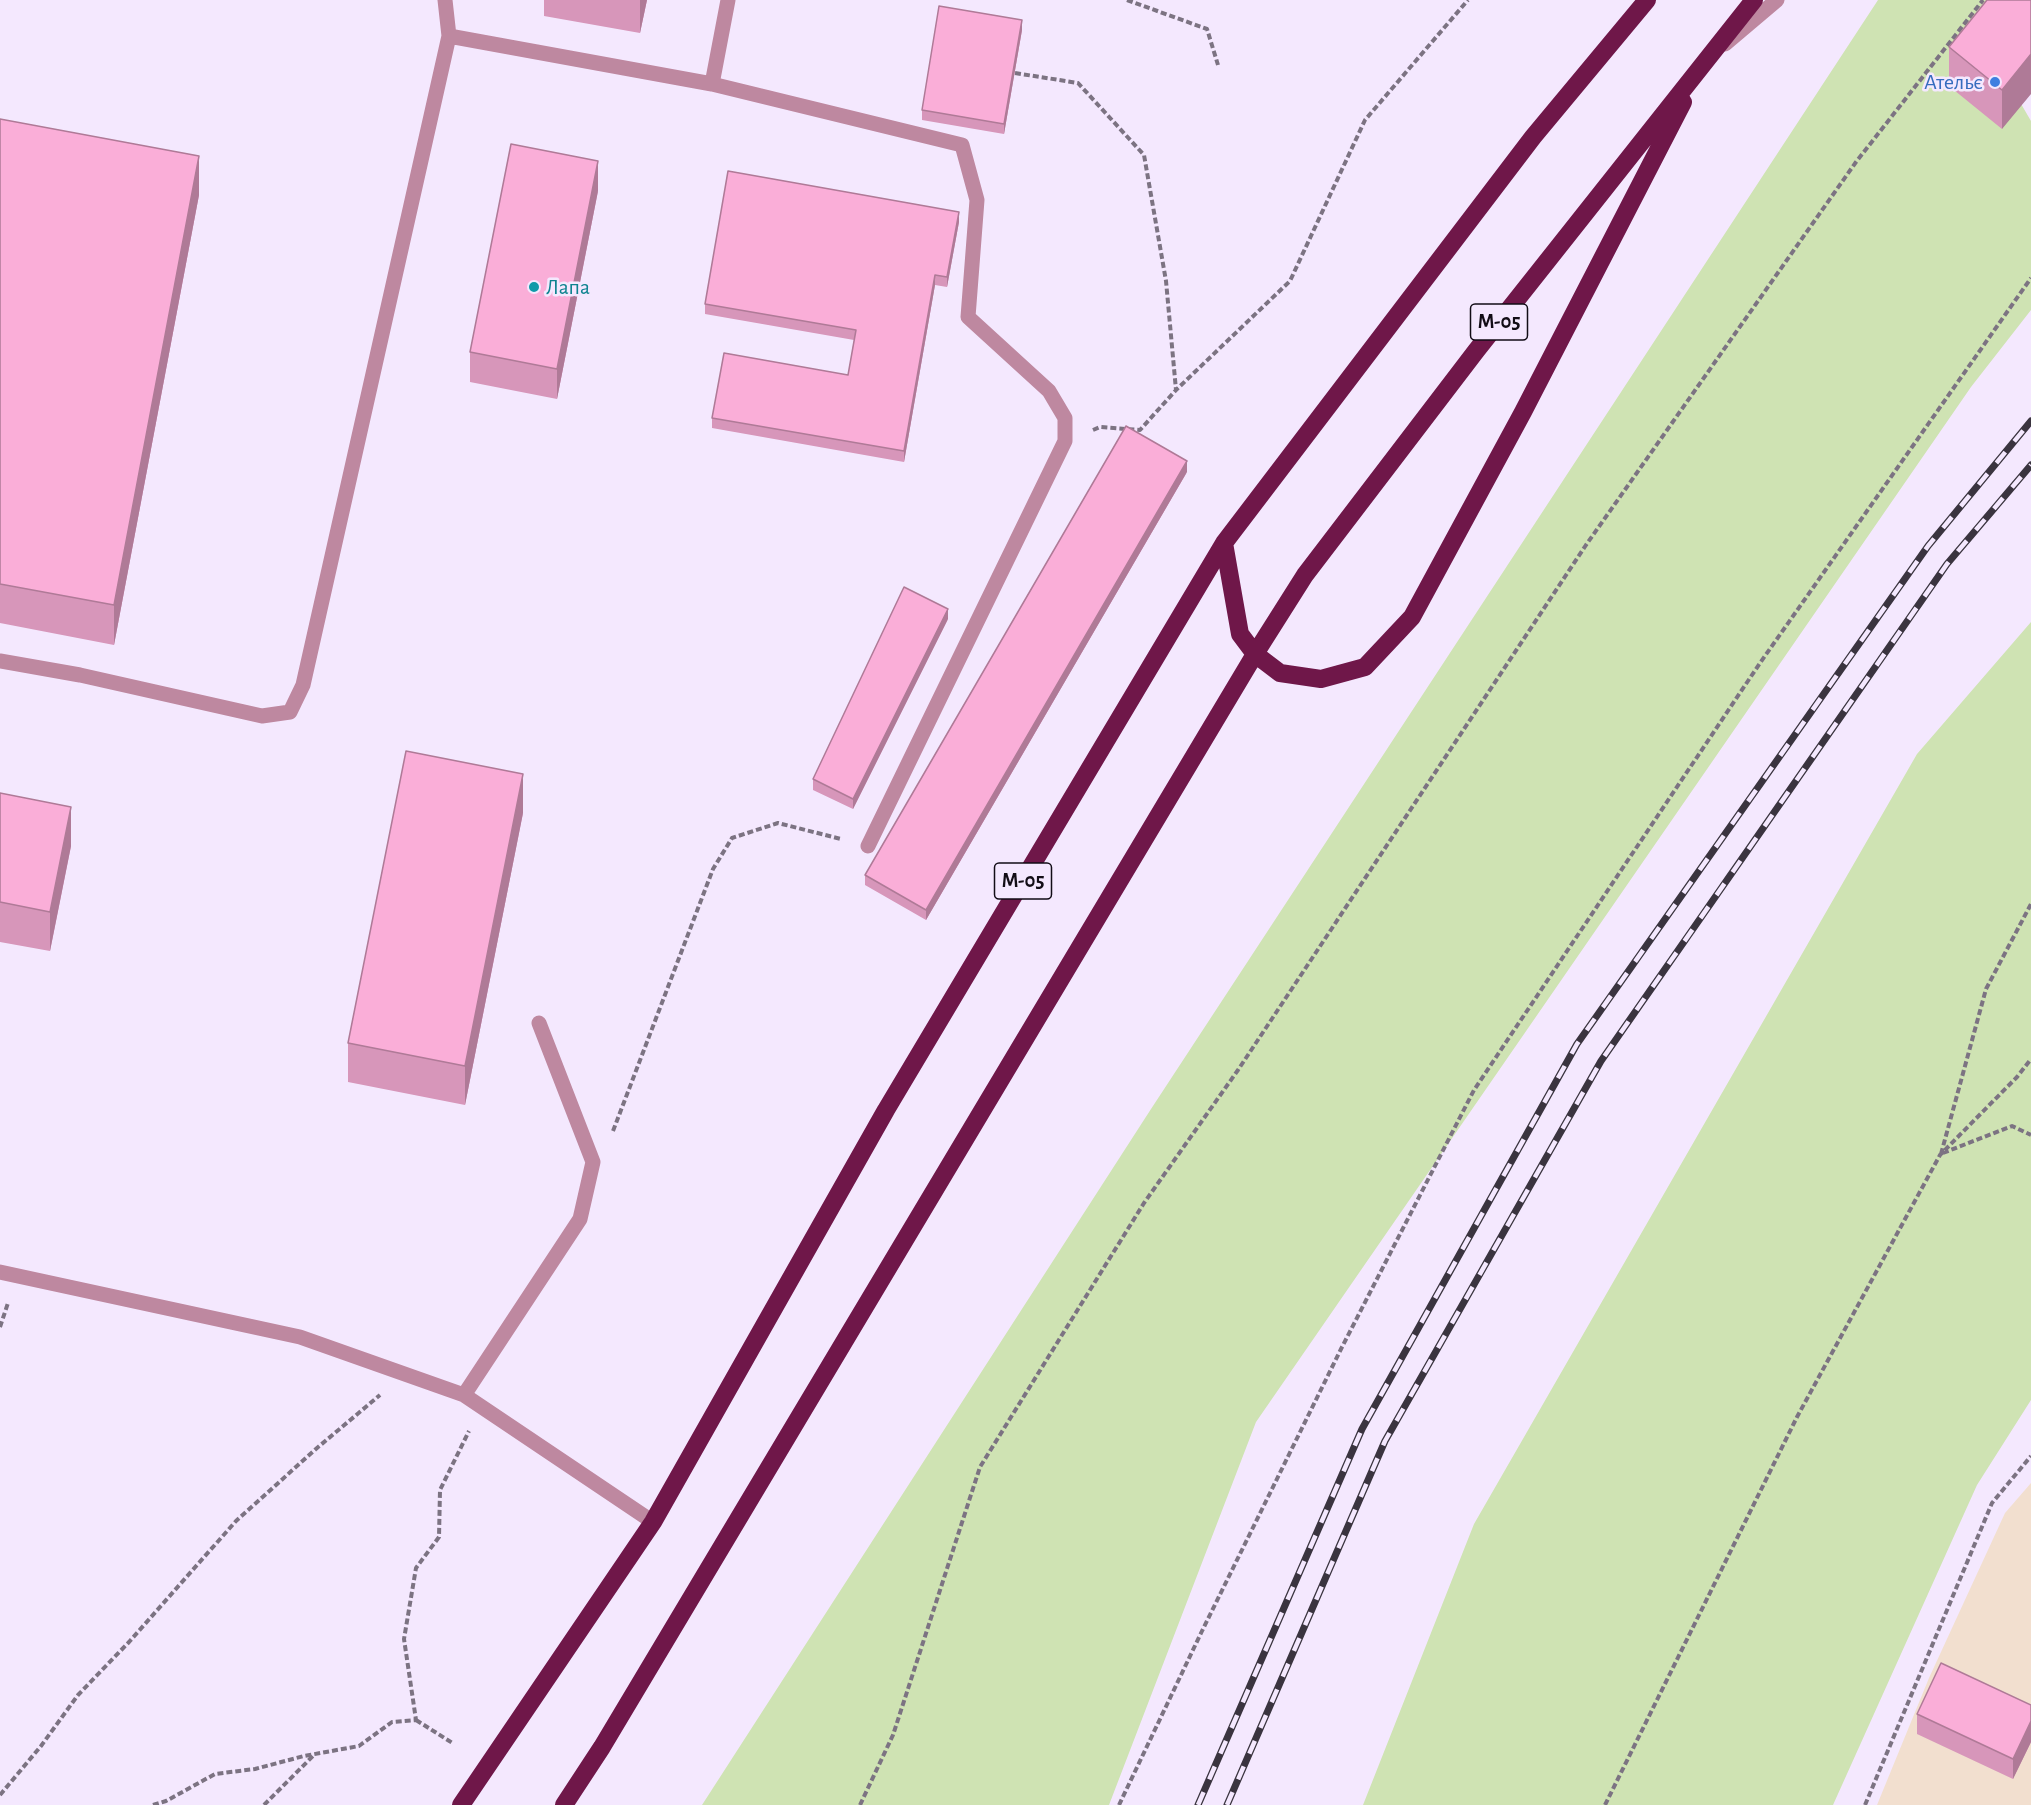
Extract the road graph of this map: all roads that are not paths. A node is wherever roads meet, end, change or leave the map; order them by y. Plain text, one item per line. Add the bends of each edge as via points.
1 (445, 0) edge
2 (728, 0) edge
3 (1647, 0) edge
4 (1754, 0) edge
5 (1777, 0) edge
6 (449, 36) junction
7 (1702, 64) junction
8 (712, 84) junction
9 (1224, 543) junction
10 (1255, 654) junction
11 (0, 662) edge
12 (868, 846) road end
13 (539, 1023) dead end
14 (0, 1272) edge
15 (464, 1395) junction
16 (653, 1522) junction
17 (461, 1805) edge
18 (564, 1805) edge

1 - 6 street
2 - 8 street
3 - 9 highway, М-05 via 1533,137
4 - 7 highway, М-05
5 - 7 street
6 - 8 street
6 - 11 street via 303,686 290,712 262,716 80,675
7 - 10 highway, М-05 via 1312,566
7 - 10 highway via 1523,412 1412,617 1365,667 1321,679 1280,673
8 - 12 street via 962,146 977,200 968,317 1049,391 1065,418 1065,441
9 - 10 highway via 1240,634
9 - 16 highway, М-05 via 886,1110
10 - 18 highway, М-05
13 - 15 street via 593,1162 580,1219
14 - 15 street via 300,1337
15 - 16 street
16 - 17 highway, М-05

